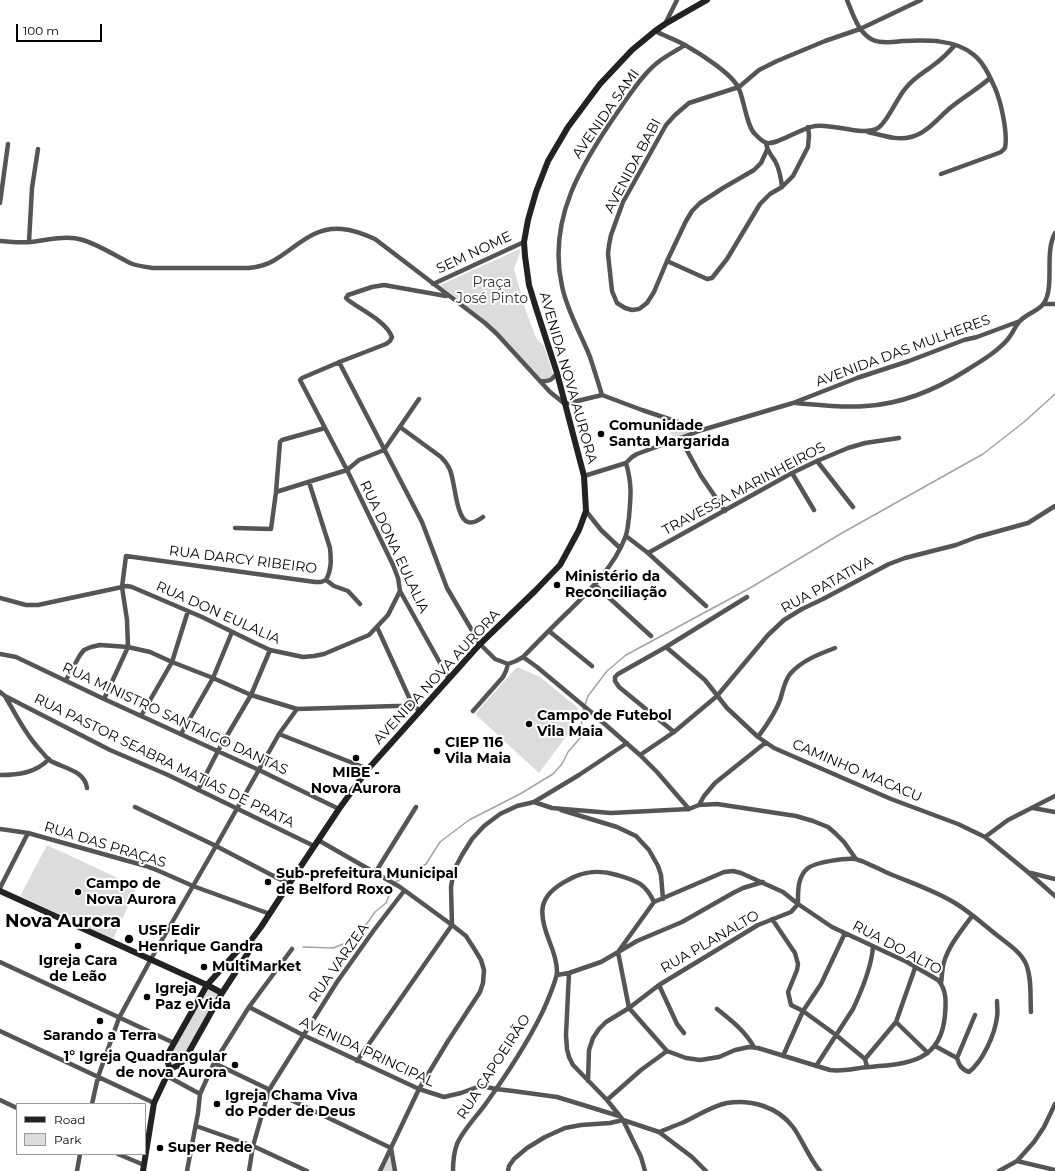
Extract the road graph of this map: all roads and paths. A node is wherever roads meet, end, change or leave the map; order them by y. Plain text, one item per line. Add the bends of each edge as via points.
1 (677, 0) edge
2 (707, 0) edge
3 (847, 0) edge
4 (922, 0) edge
5 (665, 24) junction
6 (860, 29) junction
7 (655, 32) junction
8 (685, 45) junction
9 (955, 45) junction
10 (990, 78) junction
11 (739, 87) junction
12 (808, 127) junction
13 (868, 132) junction
14 (766, 143) junction
15 (8, 144) dead end
16 (38, 149) dead end
17 (767, 150) junction
18 (941, 174) dead end
19 (782, 187) junction
20 (0, 203) edge
21 (1055, 233) edge
22 (0, 241) edge
23 (28, 242) junction
24 (524, 242) junction
25 (667, 261) junction
26 (433, 284) junction
27 (449, 296) junction
28 (1044, 304) junction
29 (1055, 304) edge
30 (1020, 321) junction
31 (339, 362) junction
32 (557, 373) junction
33 (540, 381) junction
34 (602, 395) junction
35 (419, 400) dead end
36 (793, 403) junction
37 (565, 404) junction
38 (400, 427) junction
39 (325, 428) junction
40 (702, 430) junction
41 (680, 438) junction
42 (899, 438) dead end
43 (384, 450) junction
44 (817, 461) junction
45 (626, 462) junction
46 (346, 470) junction
47 (792, 473) junction
48 (584, 476) junction
49 (309, 482) junction
50 (276, 492) junction
51 (1055, 506) edge
52 (853, 507) dead end
53 (814, 510) dead end
54 (586, 511) junction
55 (725, 511) junction
56 (483, 518) dead end
57 (235, 528) dead end
58 (626, 536) junction
59 (620, 548) junction
60 (648, 553) junction
61 (326, 580) junction
62 (595, 585) junction
63 (122, 587) junction
64 (400, 591) junction
65 (747, 597) dead end
66 (0, 598) edge
67 (360, 604) dead end
68 (706, 606) dead end
69 (188, 611) junction
70 (377, 628) junction
71 (549, 631) junction
72 (232, 632) junction
73 (651, 636) dead end
74 (480, 644) junction
75 (128, 647) junction
76 (666, 647) junction
77 (835, 648) dead end
78 (270, 650) junction
79 (0, 654) edge
80 (523, 657) junction
81 (172, 662) junction
82 (508, 664) junction
83 (592, 666) dead end
84 (213, 678) junction
85 (449, 679) junction
86 (66, 680) junction
87 (0, 692) edge
88 (251, 695) junction
89 (5, 696) junction
90 (717, 696) junction
91 (104, 699) junction
92 (413, 706) junction
93 (297, 709) junction
94 (421, 711) junction
95 (473, 711) dead end
96 (141, 716) junction
97 (674, 732) junction
98 (181, 734) junction
99 (279, 734) junction
100 (758, 738) junction
101 (627, 743) junction
102 (765, 743) junction
103 (218, 751) junction
104 (640, 755) junction
105 (49, 760) junction
106 (368, 769) junction
107 (259, 770) junction
108 (0, 775) edge
109 (87, 788) dead end
110 (198, 790) junction
111 (1055, 796) edge
112 (534, 802) junction
113 (699, 805) junction
114 (135, 807) dead end
115 (416, 807) dead end
116 (237, 808) junction
117 (552, 808) junction
118 (689, 808) junction
119 (1033, 808) junction
120 (339, 809) junction
121 (1055, 812) edge
122 (0, 829) edge
123 (28, 833) junction
124 (985, 837) junction
125 (318, 840) junction
126 (216, 846) junction
127 (314, 846) junction
128 (856, 859) junction
129 (375, 873) junction
130 (1029, 873) junction
131 (1055, 879) edge
132 (763, 882) junction
133 (288, 884) junction
134 (193, 886) junction
135 (0, 890) edge
136 (404, 891) junction
137 (1055, 896) edge
138 (663, 898) junction
139 (654, 902) junction
140 (798, 904) junction
141 (270, 914) junction
142 (972, 916) junction
143 (772, 919) junction
144 (452, 924) junction
145 (845, 934) junction
146 (249, 943) junction
147 (873, 946) junction
148 (292, 949) dead end
149 (618, 952) junction
150 (151, 960) junction
151 (0, 962) edge
152 (915, 968) junction
153 (569, 973) junction
154 (557, 975) junction
155 (941, 984) junction
156 (207, 985) junction
157 (658, 985) junction
158 (222, 993) junction
159 (998, 1001) dead end
160 (249, 1007) junction
161 (629, 1008) junction
162 (717, 1008) dead end
163 (802, 1011) junction
164 (1031, 1012) dead end
165 (975, 1015) dead end
166 (119, 1018) junction
167 (896, 1022) junction
168 (0, 1031) edge
169 (684, 1033) dead end
170 (303, 1035) junction
171 (836, 1035) junction
172 (174, 1043) junction
173 (935, 1046) junction
174 (754, 1047) junction
175 (668, 1051) junction
176 (928, 1053) junction
177 (783, 1056) junction
178 (865, 1058) junction
179 (957, 1058) junction
180 (357, 1061) junction
181 (214, 1063) junction
182 (816, 1066) junction
183 (867, 1067) junction
184 (170, 1069) junction
185 (167, 1076) junction
186 (98, 1077) junction
187 (588, 1081) junction
188 (419, 1089) junction
189 (269, 1090) junction
190 (496, 1090) junction
191 (200, 1094) junction
192 (0, 1100) edge
193 (606, 1100) junction
194 (92, 1103) edge
195 (154, 1103) junction
196 (1055, 1104) edge
197 (16, 1108) edge
198 (619, 1116) junction
199 (623, 1120) junction
200 (196, 1126) junction
201 (659, 1132) junction
202 (253, 1146) junction
203 (391, 1148) junction
204 (146, 1150) edge
205 (80, 1155) edge
206 (120, 1155) edge
207 (145, 1155) edge
208 (1017, 1161) junction
209 (143, 1168) edge
210 (305, 1170) edge
211 (1055, 1170) edge
212 (77, 1171) edge
213 (187, 1171) edge
214 (249, 1171) edge
215 (380, 1171) edge
216 (396, 1171) edge
217 (453, 1171) edge
218 (508, 1171) edge
219 (645, 1171) edge
220 (706, 1171) edge
221 (820, 1171) edge
222 (999, 1171) edge

1 - 5 street
2 - 5 street, AVENIDA NOVA AURORA
3 - 6 street
4 - 6 street
5 - 7 street, AVENIDA NOVA AURORA
6 - 9 street via 874,41 940,42
6 - 11 street via 777,61
7 - 8 street
7 - 24 street, AVENIDA NOVA AURORA via 632,50 608,75 568,127 548,161 536,192
8 - 11 street via 715,64
8 - 34 street, AVENIDA SAMI via 657,63 623,104 596,142 578,174 563,214 558,259 562,287
9 - 10 street via 974,55
9 - 13 street via 936,64 913,80 883,123
10 - 13 street via 912,137 901,139
10 - 18 street via 1000,102 1005,148 1001,152
11 - 14 street via 750,127
11 - 25 street, AVENIDA BABI via 689,103 666,125 623,202 611,235 608,254 612,292 617,303 632,310 639,309 647,303
12 - 13 street via 830,126
12 - 14 street via 775,142
12 - 19 street via 809,140 806,150 793,176
14 - 17 street
15 - 20 street
16 - 23 street
17 - 19 street via 778,168
17 - 25 street, AVENIDA BABI via 761,163 754,170 700,203 692,211
19 - 25 street via 765,198 727,259 710,279
21 - 28 street via 1050,247 1049,289
22 - 23 street
23 - 26 street via 74,238 104,249 130,263 153,268 249,268 273,261 316,232 342,229 375,239
24 - 26 street, SEM NOME
24 - 32 street, AVENIDA NOVA AURORA via 529,285
26 - 27 street
27 - 31 street via 384,285 347,296 348,300 388,329 392,337 386,344
27 - 33 street via 497,334
28 - 29 street
28 - 30 street, AVENIDA DAS MULHERES
30 - 36 street, AVENIDA DAS MULHERES
30 - 36 street, AVENIDA DAS MULHERES via 1008,339 981,361 942,385 916,395 865,407
31 - 39 street, RUA DONA EULALIA via 300,380
31 - 43 street
32 - 33 street via 550,381
32 - 37 street, AVENIDA NOVA AURORA
33 - 37 street
34 - 37 street
34 - 40 street
35 - 38 street
36 - 40 street, AVENIDA DAS MULHERES
37 - 48 street, AVENIDA NOVA AURORA
38 - 43 street
38 - 56 street via 446,462 464,520 471,523
39 - 46 street, RUA DONA EULALIA
39 - 50 street via 280,442
40 - 41 street, AVENIDA DAS MULHERES
41 - 45 street, AVENIDA DAS MULHERES via 637,454
41 - 55 street via 701,476
42 - 44 street, TRAVESSA MARINHEIROS via 865,443
43 - 46 street via 359,460
43 - 74 street via 422,522 447,588
44 - 47 street, TRAVESSA MARINHEIROS
44 - 52 street
45 - 48 street, AVENIDA DAS MULHERES
45 - 58 street via 631,488
46 - 49 street
46 - 64 street, RUA DONA EULALIA via 393,565
47 - 53 street
47 - 55 street, TRAVESSA MARINHEIROS
48 - 54 street, AVENIDA NOVA AURORA
49 - 50 street
49 - 61 street, RUA DARCY RIBEIRO via 330,548 331,565
50 - 57 street via 271,529
51 - 90 street, RUA PATATIVA via 1028,523 889,564 796,612 768,635
54 - 59 street
54 - 74 street, AVENIDA NOVA AURORA via 579,530 560,564
55 - 60 street, TRAVESSA MARINHEIROS
58 - 59 street
58 - 60 street
59 - 62 street
60 - 68 street
61 - 63 street, RUA DARCY RIBEIRO via 315,582 127,556
61 - 67 street via 348,591
62 - 71 street
62 - 73 street
63 - 66 street via 38,605 26,605
63 - 69 street, RUA DON EULALIA via 132,587
63 - 75 street
64 - 70 street, RUA DON EULALIA via 388,615
64 - 85 street, RUA DONA EULALIA
65 - 76 street
69 - 72 street, RUA DON EULALIA
69 - 81 street
70 - 78 street, RUA DON EULALIA via 324,654 303,657
70 - 92 street
71 - 80 street
71 - 83 street
72 - 78 street, RUA DON EULALIA
72 - 84 street
74 - 82 street via 496,659
74 - 85 street, AVENIDA NOVA AURORA
75 - 81 street via 150,652
75 - 86 street via 100,645 84,650
75 - 91 street
76 - 90 street, CAMINHO MACACU via 705,680
76 - 97 street via 618,674 615,681
77 - 100 street via 813,657 790,674 780,701
78 - 88 street
79 - 86 street, RUA MINISTRO SANTAIGO DANTAS via 16,657
80 - 82 street
80 - 101 street
81 - 84 street
81 - 96 street
82 - 95 street via 504,677
84 - 88 street
84 - 98 street
85 - 94 street, AVENIDA NOVA AURORA
86 - 91 street, RUA MINISTRO SANTAIGO DANTAS
87 - 89 street, RUA PASTOR SEABRA MATIAS DE PRATA
88 - 93 street
88 - 103 street
89 - 105 street, RUA PASTOR SEABRA MATIAS DE PRATA via 30,737
89 - 110 street, RUA PASTOR SEABRA MATIAS DE PRATA via 110,750
90 - 97 street, RUA PATATIVA
90 - 100 street, CAMINHO MACACU
91 - 96 street, RUA MINISTRO SANTAIGO DANTAS
92 - 93 street
92 - 94 street
93 - 99 street
94 - 106 street, AVENIDA NOVA AURORA
96 - 98 street, RUA MINISTRO SANTAIGO DANTAS
97 - 104 street, RUA PATATIVA
98 - 103 street, RUA MINISTRO SANTAIGO DANTAS
99 - 106 street
99 - 107 street
100 - 102 street, CAMINHO MACACU
101 - 104 street
101 - 112 street
102 - 113 street via 715,783
102 - 124 street, CAMINHO MACACU
103 - 107 street, RUA MINISTRO SANTAIGO DANTAS
103 - 110 street
104 - 118 street
105 - 108 street via 38,769
105 - 109 street via 76,773 84,779
106 - 120 street, AVENIDA NOVA AURORA
107 - 116 street
107 - 120 street, RUA MINISTRO SANTAIGO DANTAS
110 - 116 street, RUA PASTOR SEABRA MATIAS DE PRATA
111 - 119 street
112 - 117 street
112 - 144 street via 500,814 472,839 454,870 451,887
113 - 118 street
113 - 128 street via 724,805 813,821 835,833
114 - 126 street
115 - 129 street
116 - 126 street
116 - 127 street, RUA PASTOR SEABRA MATIAS DE PRATA
117 - 118 street via 611,813
117 - 138 street via 636,836 649,850 658,866
119 - 121 street
119 - 124 street via 1008,820
120 - 125 street, AVENIDA NOVA AURORA
122 - 123 street, RUA DAS PRAÇAS
123 - 134 street, RUA DAS PRAÇAS via 146,866
123 - 135 street
124 - 130 street, CAMINHO MACACU
125 - 127 street, AVENIDA NOVA AURORA
125 - 129 street
126 - 133 street
126 - 134 street
127 - 133 street, AVENIDA NOVA AURORA
128 - 140 street via 819,863 808,868 800,880
128 - 142 street via 940,894
129 - 136 street
130 - 131 street
130 - 137 street, CAMINHO MACACU
132 - 138 street, RUA DO ALTO via 741,873 724,872
132 - 140 street, RUA DO ALTO via 783,892
132 - 149 street via 743,888 676,925
133 - 141 street, AVENIDA NOVA AURORA
134 - 141 street, RUA DAS PRAÇAS
134 - 150 street
135 - 150 street
136 - 144 street
136 - 170 street, RUA VARZEA via 374,930
138 - 139 street, RUA DO ALTO
139 - 149 street
139 - 154 street via 644,885 612,873 583,873 555,887 543,905 542,918 556,960
140 - 143 street, RUA PLANALTO via 791,912
140 - 145 street, RUA DO ALTO
141 - 146 street, AVENIDA NOVA AURORA
142 - 155 street via 951,945 943,968
142 - 164 street via 1022,957 1028,972
143 - 157 street, RUA PLANALTO
143 - 163 street via 795,953 797,970 788,992 791,1005
144 - 180 street
144 - 188 street via 466,936 475,950 484,970 483,982 480,992
145 - 147 street, RUA DO ALTO
145 - 163 street via 820,984
146 - 156 street, AVENIDA NOVA AURORA via 242,946
146 - 158 street, AVENIDA NOVA AURORA via 248,953
147 - 152 street, RUA DO ALTO
147 - 171 street via 872,961 857,1000
148 - 160 street
149 - 153 street via 601,962
149 - 161 street
150 - 156 street
150 - 166 street
151 - 166 street
152 - 155 street, RUA DO ALTO
152 - 167 street
153 - 154 street
153 - 187 street via 567,1049 573,1066
154 - 190 street, RUA CAPOEIRÃO via 542,1013
155 - 173 street, RUA DO ALTO via 945,995 944,1023
156 - 158 street
156 - 172 street, AVENIDA NOVA AURORA
157 - 161 street, RUA PLANALTO
157 - 169 street via 673,1018
158 - 184 street, AVENIDA NOVA AURORA via 185,1059
159 - 179 street via 996,1025 989,1044 974,1068 969,1072 963,1070
160 - 170 street, AVENIDA PRINCIPAL
160 - 181 street
161 - 175 street, RUA DO ALTO
161 - 187 street, RUA PLANALTO via 606,1022 593,1038 589,1050
162 - 174 street via 735,1023
163 - 171 street
163 - 177 street
165 - 179 street
166 - 172 street
166 - 186 street
167 - 176 street
167 - 178 street
168 - 186 street
170 - 180 street, AVENIDA PRINCIPAL
170 - 189 street, RUA VARZEA
171 - 178 street
171 - 182 street
172 - 184 street, AVENIDA NOVA AURORA via 168,1057
173 - 176 street, RUA DO ALTO
173 - 179 street
174 - 175 street, RUA DO ALTO via 700,1060
174 - 177 street, RUA DO ALTO
175 - 193 street
176 - 183 street, RUA DO ALTO via 903,1063
177 - 182 street, RUA DO ALTO
178 - 183 street
180 - 188 street, AVENIDA PRINCIPAL
181 - 189 street
181 - 191 street
182 - 183 street, RUA DO ALTO via 839,1071
184 - 185 street, AVENIDA NOVA AURORA
185 - 191 street
185 - 195 street, AVENIDA NOVA AURORA
186 - 194 street
186 - 195 street
187 - 193 street
188 - 190 street, AVENIDA PRINCIPAL via 444,1097 480,1086
188 - 203 street
189 - 202 street, RUA VARZEA
189 - 203 street
190 - 198 street, AVENIDA PRINCIPAL via 557,1097
190 - 217 street, RUA CAPOEIRÃO via 458,1144
191 - 200 street
192 - 197 street
193 - 198 street
195 - 204 street, AVENIDA NOVA AURORA
196 - 208 street via 1041,1132
198 - 199 street
199 - 201 street
199 - 218 street via 565,1128 527,1148 514,1159
199 - 219 street
200 - 202 street
200 - 213 street
201 - 220 street
201 - 221 street via 726,1104 755,1104 768,1107 793,1126
202 - 210 street
202 - 214 street, RUA VARZEA
203 - 215 street
203 - 216 street
205 - 212 street
206 - 209 street
207 - 209 street, AVENIDA NOVA AURORA
208 - 211 street
208 - 222 street

